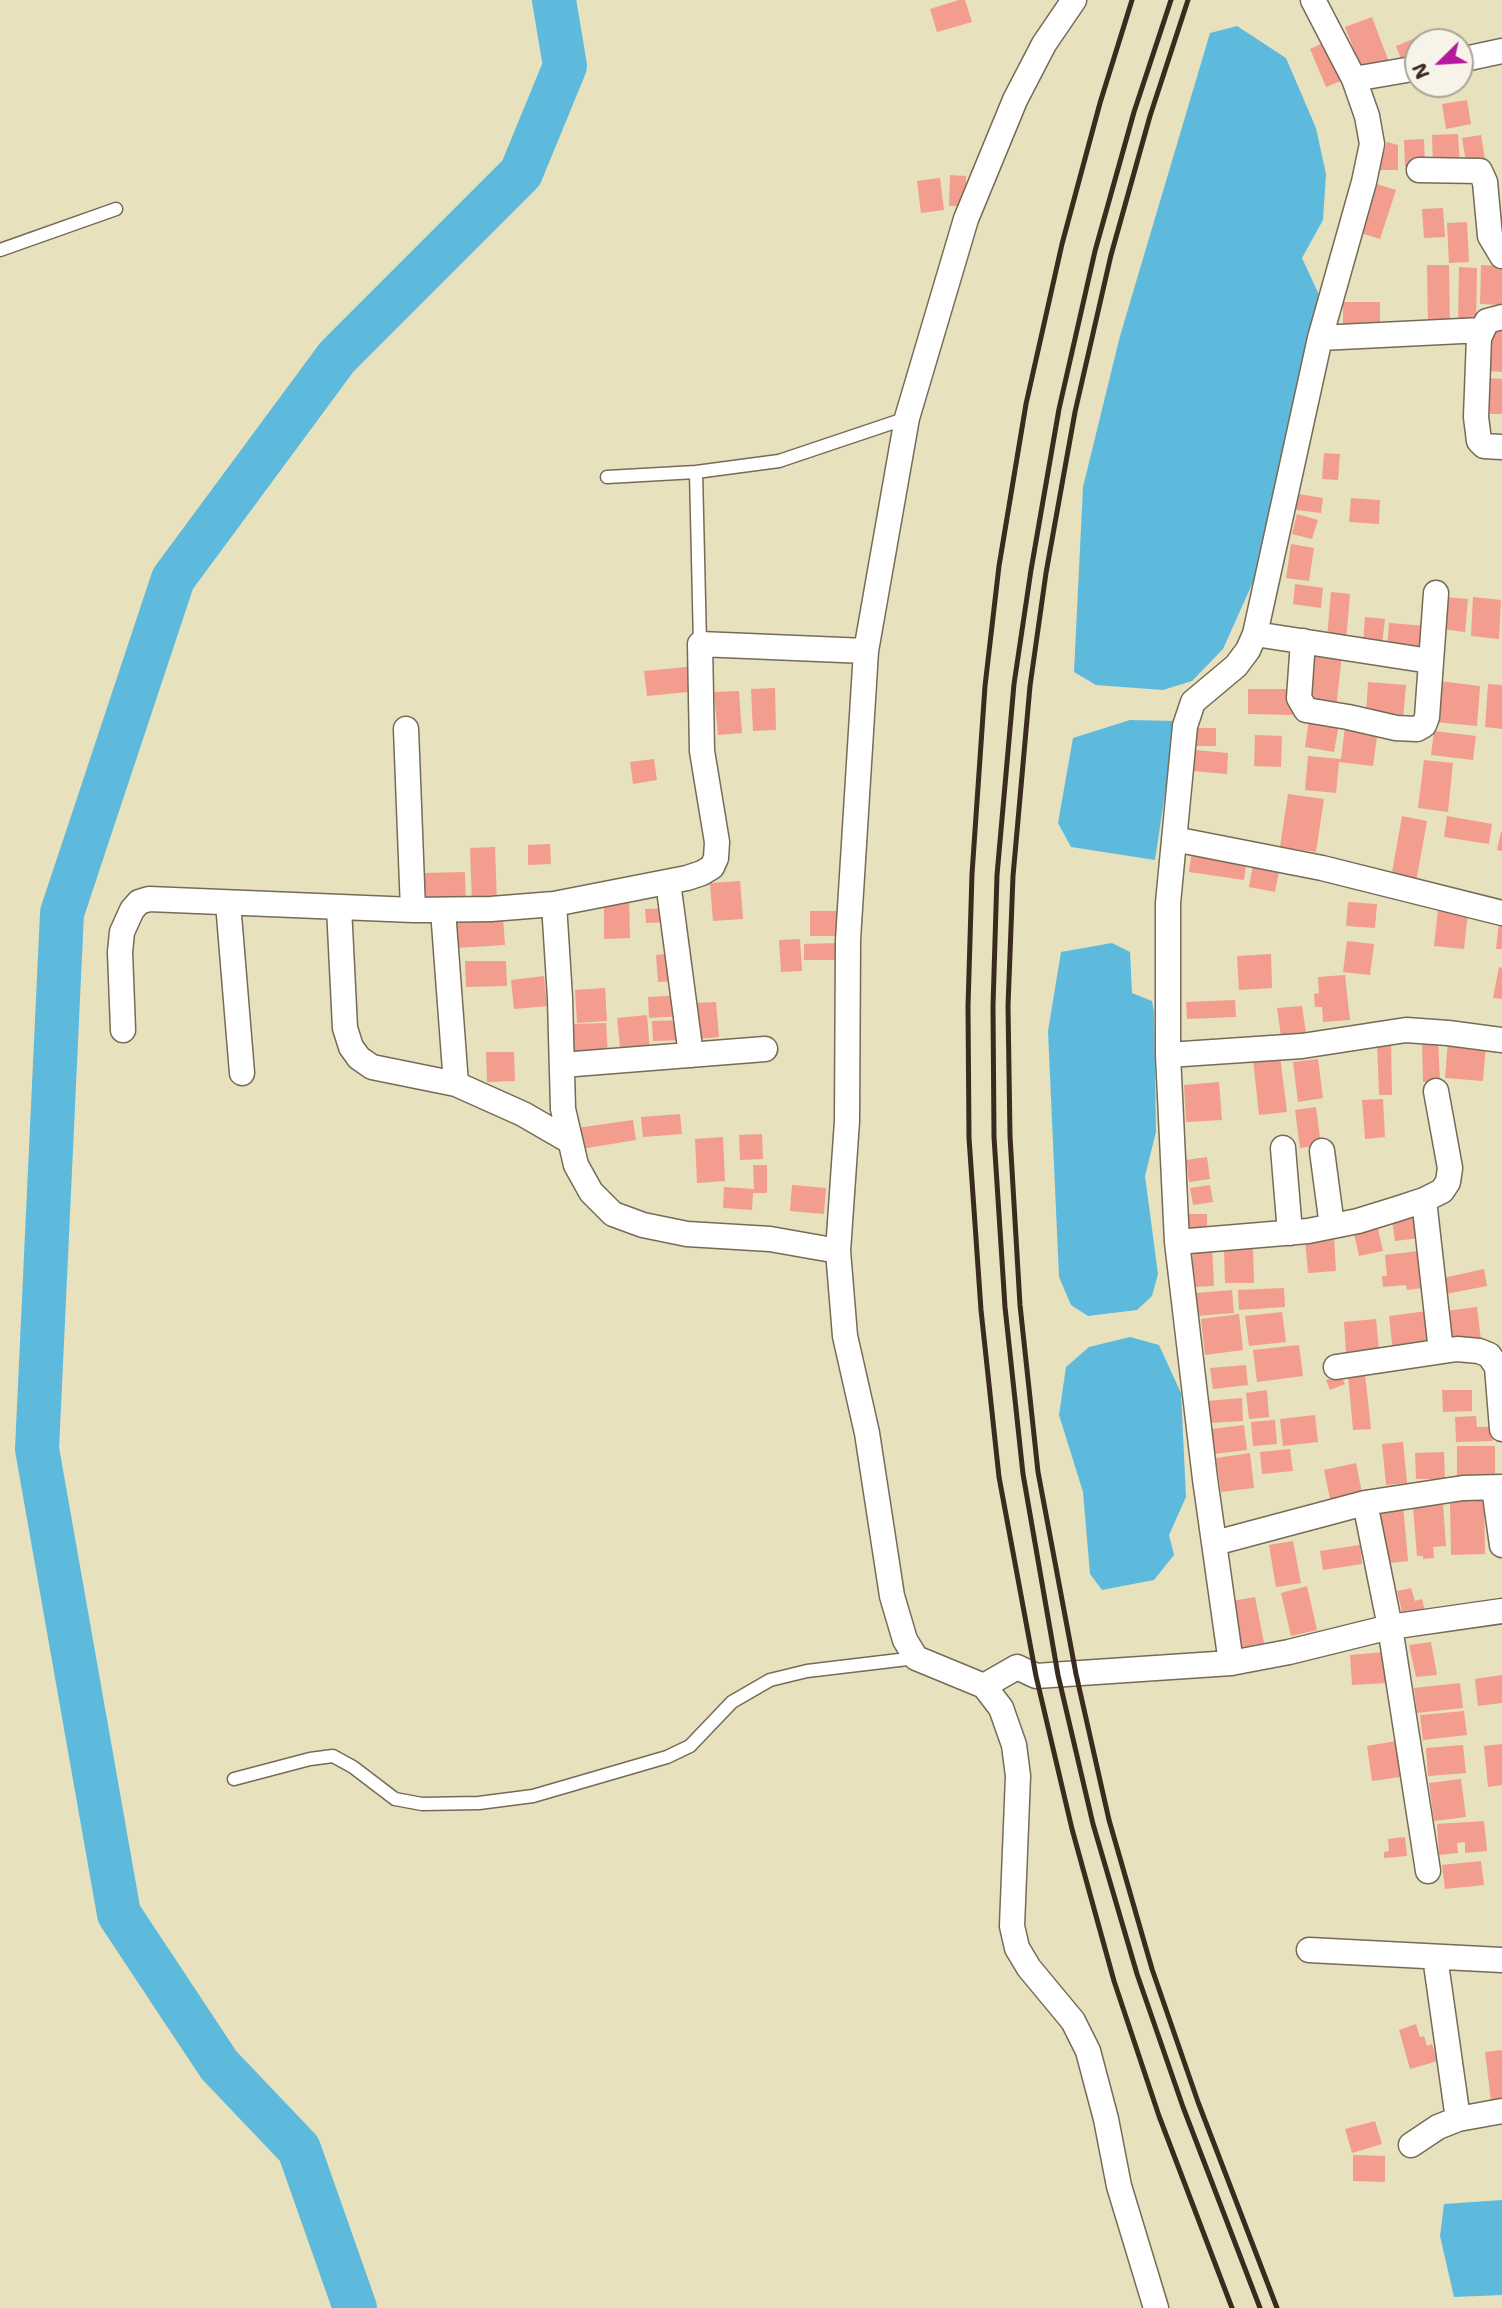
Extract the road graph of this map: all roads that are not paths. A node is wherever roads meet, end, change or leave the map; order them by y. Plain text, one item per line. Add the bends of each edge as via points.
1 (1074, 0) edge
2 (1313, 0) edge
3 (1502, 51) edge
4 (1474, 57) edge
5 (1404, 70) edge
6 (1354, 79) junction
7 (1419, 170) dead end
8 (116, 209) dead end
9 (0, 250) edge
10 (1502, 256) edge
11 (1492, 324) edge
12 (1320, 338) junction
13 (907, 418) junction
14 (1502, 447) edge
15 (696, 472) junction
16 (607, 477) dead end
17 (1436, 593) dead end
18 (1255, 634) junction
19 (1303, 641) junction
20 (700, 644) junction
21 (866, 651) junction
22 (1430, 661) junction
23 (406, 729) dead end
24 (1174, 839) junction
25 (668, 882) junction
26 (229, 904) junction
27 (554, 904) junction
28 (339, 907) junction
29 (413, 910) junction
30 (443, 910) junction
31 (1502, 913) edge
32 (123, 1030) dead end
33 (1502, 1040) edge
34 (765, 1049) dead end
35 (691, 1055) junction
36 (1168, 1055) junction
37 (562, 1065) junction
38 (242, 1073) dead end
39 (456, 1084) junction
40 (1436, 1091) dead end
41 (568, 1140) junction
42 (1283, 1148) dead end
43 (1322, 1151) dead end
44 (1424, 1200) junction
45 (1332, 1226) junction
46 (1290, 1233) junction
47 (1177, 1242) junction
48 (838, 1251) junction
49 (1441, 1351) junction
50 (1336, 1367) dead end
51 (1502, 1429) edge
52 (1498, 1488) edge
53 (1364, 1503) junction
54 (1214, 1543) junction
55 (1502, 1545) edge
56 (1502, 1611) edge
57 (1390, 1627) junction
58 (916, 1658) junction
59 (1231, 1663) junction
60 (984, 1686) junction
61 (234, 1779) dead end
62 (1428, 1871) dead end
63 (1309, 1950) dead end
64 (1435, 1957) junction
65 (1502, 1960) edge
66 (1502, 2111) edge
67 (1458, 2119) junction
68 (1411, 2146) dead end
69 (1156, 2308) edge

1 - 13 street via 1015,100 966,219
2 - 6 street
3 - 4 street
5 - 6 street
6 - 12 street via 1372,144
7 - 10 street via 1480,171 1490,236
8 - 9 lane
11 - 12 street
11 - 14 street via 1479,338 1477,436 1484,446
12 - 18 street
13 - 15 lane via 779,461
13 - 21 street
15 - 16 lane
15 - 20 lane
17 - 22 street
18 - 19 street
18 - 24 street via 1236,666 1204,692 1188,713
19 - 22 street
19 - 22 street via 1299,698 1306,710 1396,728 1424,725
20 - 21 street
20 - 25 street via 702,751 716,858 702,873
21 - 48 street via 848,940 847,1121
23 - 29 street
24 - 31 street via 1322,868
24 - 36 street via 1168,903
25 - 27 street
25 - 35 street
26 - 28 street
26 - 32 street via 149,899 132,909 120,952
26 - 38 street
27 - 30 street
27 - 37 street
28 - 29 street
28 - 39 street via 345,1028 351,1046 373,1067
29 - 30 street
30 - 39 street
33 - 36 street via 1406,1030 1302,1046
34 - 35 street
35 - 37 street
36 - 47 street
37 - 41 street
39 - 41 street
40 - 44 street via 1450,1168 1442,1191
41 - 48 street via 591,1192 612,1214 687,1234 770,1238
42 - 46 street
43 - 45 street
44 - 45 street
44 - 49 street
45 - 46 street
46 - 47 street
47 - 54 street
48 - 58 street via 845,1336 867,1433 891,1596
49 - 50 street
49 - 51 street via 1489,1355 1497,1367
52 - 53 street via 1463,1488
52 - 55 street
53 - 54 street
53 - 57 street
54 - 59 street
56 - 57 street
57 - 59 street
57 - 62 street
58 - 60 street
58 - 61 lane via 769,1680 732,1702 690,1746 667,1758 533,1796 468,1803 395,1800 333,1756
59 - 60 street via 1047,1675 1017,1667
60 - 69 street via 1002,1708 1014,1745 1018,1818 1012,1926 1017,1948 1073,2021 1088,2051 1119,2186
63 - 64 street
64 - 65 street
64 - 67 street
66 - 67 street
67 - 68 street

